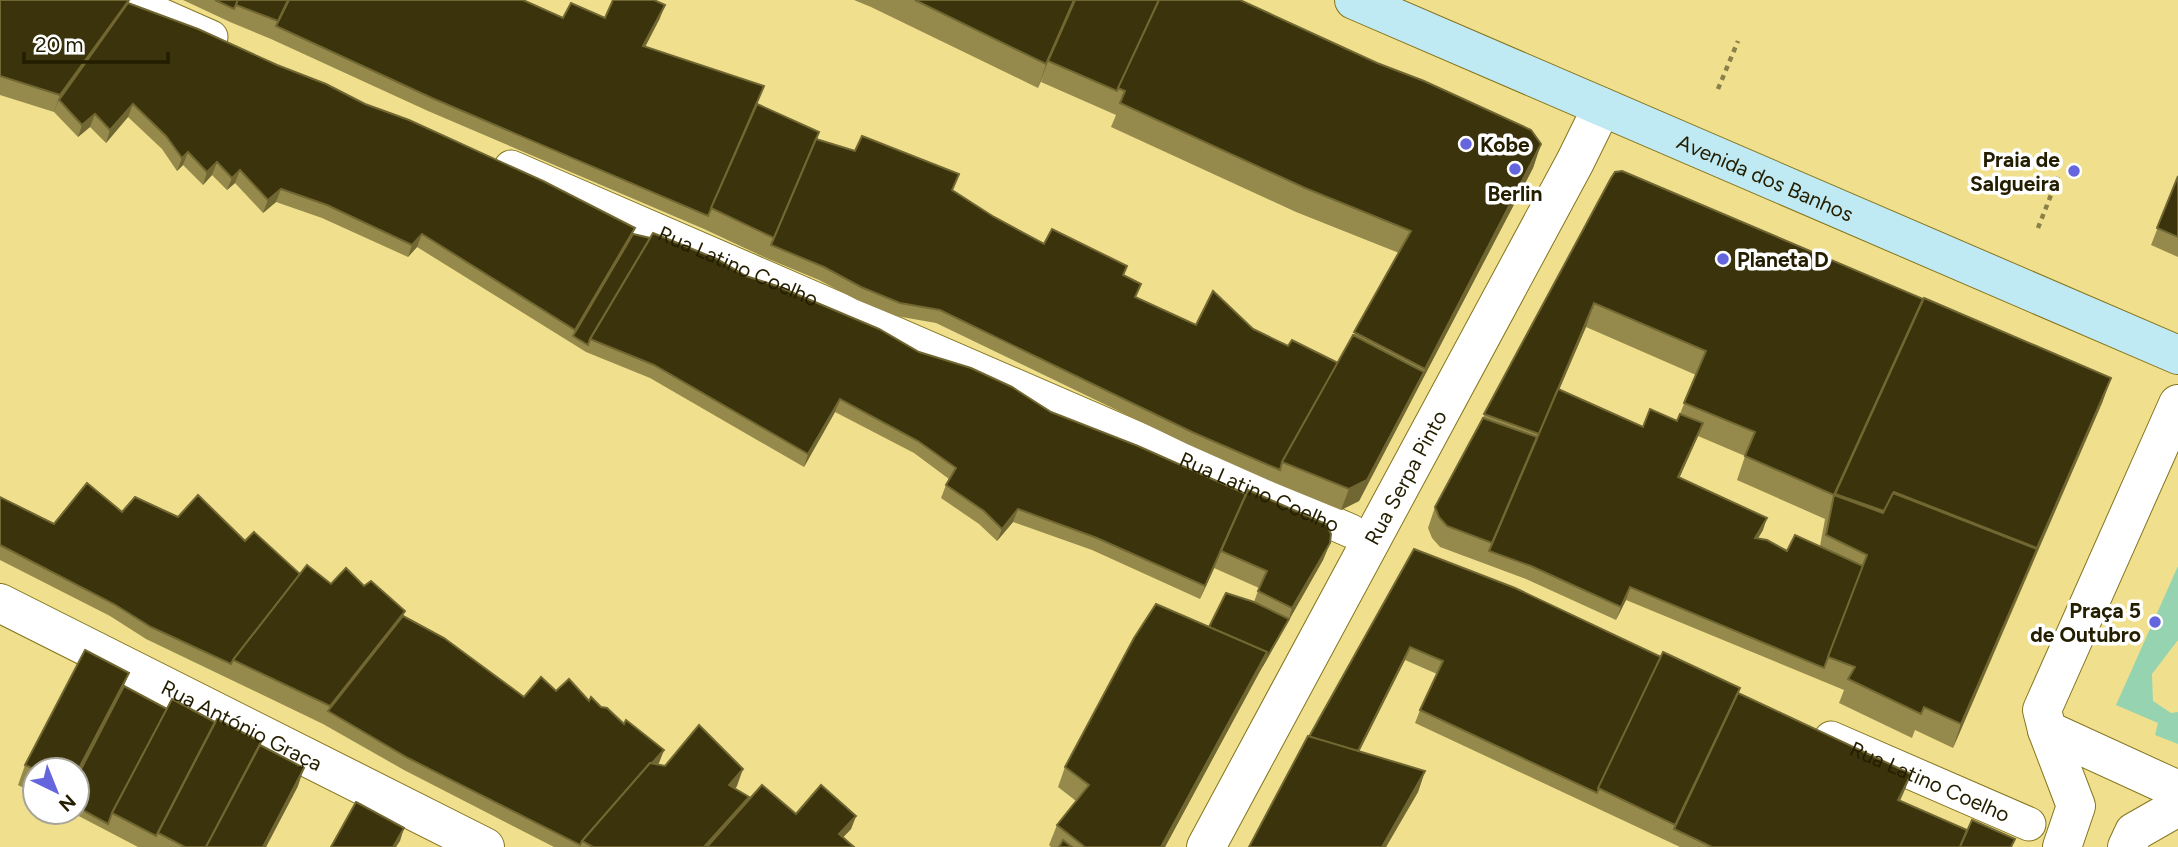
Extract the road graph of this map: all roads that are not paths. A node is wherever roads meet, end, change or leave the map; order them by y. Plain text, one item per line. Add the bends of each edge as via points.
1 (127, 0) edge
2 (1354, 0) edge
3 (241, 50) edge
4 (1602, 107) junction
5 (482, 155) edge
6 (2178, 355) edge
7 (2178, 404) edge
8 (2168, 454) edge
9 (1351, 530) dead end
10 (0, 603) edge
11 (1801, 725) edge
12 (2047, 730) junction
13 (2178, 790) edge
14 (2178, 807) edge
15 (2029, 824) dead end
16 (485, 847) edge
17 (1206, 847) edge
18 (2062, 847) edge
19 (2127, 847) edge

1 - 3 street
2 - 4 main road, Avenida dos Banhos
4 - 6 main road, Avenida dos Banhos
4 - 17 street, Rua Serpa Pinto
5 - 9 street, Rua Latino Coelho
7 - 8 street
8 - 12 street via 2042,710
10 - 16 street, Rua António Graça
11 - 15 street, Rua Latino Coelho
12 - 13 street
12 - 18 street via 2076,806
14 - 19 street via 2134,832

